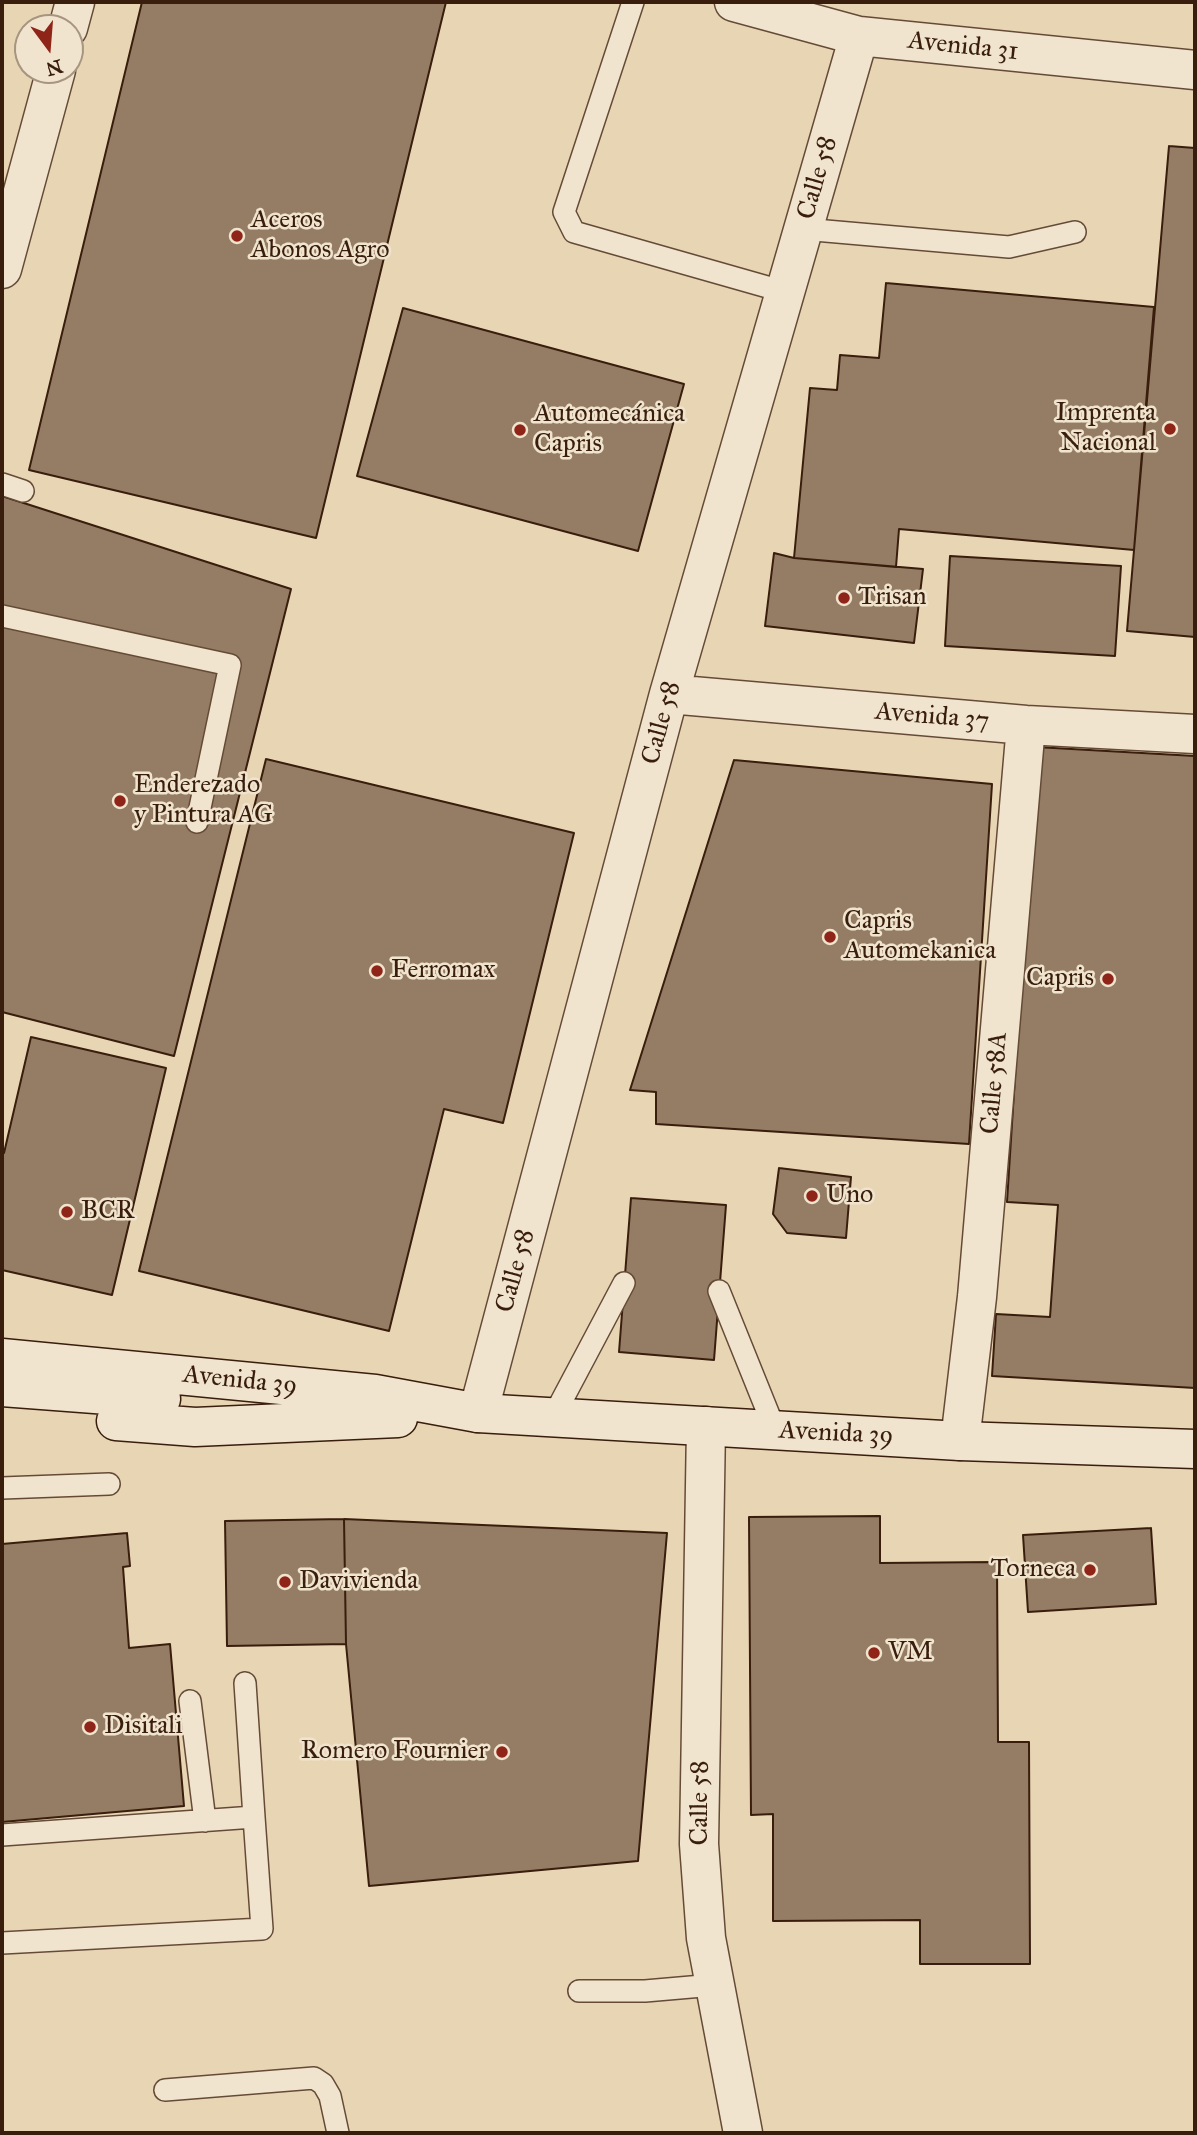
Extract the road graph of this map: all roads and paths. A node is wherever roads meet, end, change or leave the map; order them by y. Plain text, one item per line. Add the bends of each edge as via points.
1 (633, 2) edge
2 (734, 2) edge
3 (859, 36) junction
4 (1195, 70) edge
5 (52, 84) edge
6 (803, 229) junction
7 (1075, 232) dead end
8 (2, 269) edge
9 (785, 292) junction
10 (2, 484) edge
11 (23, 491) dead end
12 (2, 616) edge
13 (670, 694) junction
14 (1026, 725) junction
15 (1195, 734) edge
16 (197, 822) dead end
17 (624, 1283) dead end
18 (719, 1292) dead end
19 (2, 1338) edge
20 (2, 1358) edge
21 (2, 1387) edge
22 (387, 1406) junction
23 (2, 1413) edge
24 (478, 1413) junction
25 (552, 1419) junction
26 (706, 1426) junction
27 (775, 1430) junction
28 (960, 1441) junction
29 (1195, 1449) edge
30 (109, 1484) dead end
31 (2, 1488) edge
32 (245, 1683) dead end
33 (190, 1701) dead end
34 (254, 1817) junction
35 (205, 1821) junction
36 (2, 1835) edge
37 (2, 1943) edge
38 (714, 1985) junction
39 (579, 1991) dead end
40 (165, 2090) dead end
41 (338, 2133) edge
42 (743, 2133) edge

1 - 9 lane via 564,212 574,232
2 - 3 street, Avenida 31
3 - 4 street, Avenida 31
3 - 6 street, Calle 58
5 - 8 street
6 - 7 lane via 1009,247
6 - 9 street, Calle 58
9 - 13 street, Calle 58
10 - 11 lane
12 - 16 lane via 230,665
13 - 14 street, Avenida 37
13 - 24 street, Calle 58
14 - 15 street, Avenida 37
14 - 28 street, Calle 58A via 977,1297
17 - 25 lane
18 - 27 lane
19 - 22 street via 201,1360
20 - 22 street, Avenida 39
21 - 22 street, Avenida 39
22 - 23 street via 195,1427
22 - 24 street, Avenida 39
24 - 25 street, Avenida 39
25 - 26 street, Avenida 39
26 - 27 street, Avenida 39
26 - 38 street, Calle 58 via 699,1844
27 - 28 street, Avenida 39
28 - 29 street, Avenida 39
30 - 31 lane
32 - 34 lane
33 - 35 lane
34 - 35 lane
34 - 37 lane via 262,1929
35 - 36 lane
38 - 39 lane
38 - 42 street, Calle 58
40 - 41 lane via 314,2078 330,2096

